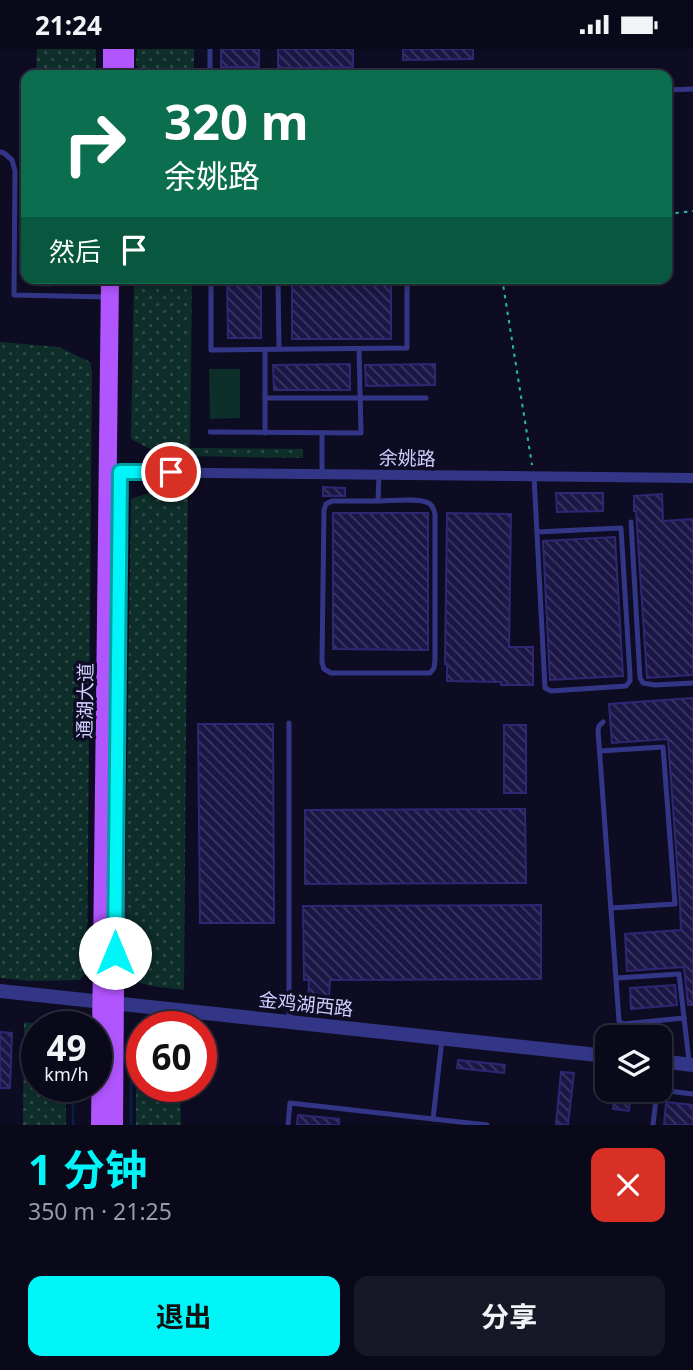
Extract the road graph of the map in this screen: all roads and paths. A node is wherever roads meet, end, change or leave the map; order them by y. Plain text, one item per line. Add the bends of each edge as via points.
1 (112, 49) edge
2 (125, 49) edge
3 (210, 49) edge
4 (112, 70) edge
5 (125, 70) edge
6 (210, 70) edge
7 (693, 89) edge
8 (672, 90) edge
9 (0, 152) edge
10 (693, 211) edge
11 (672, 213) edge
12 (110, 284) edge
13 (122, 284) edge
14 (211, 284) edge
15 (278, 284) edge
16 (407, 284) edge
17 (503, 284) edge
18 (110, 297) junction
19 (279, 349) junction
20 (359, 349) junction
21 (265, 350) junction
22 (265, 398) junction
23 (360, 398) junction
24 (426, 398) dead end
25 (210, 432) dead end
26 (265, 433) junction
27 (322, 433) junction
28 (120, 472) junction
29 (322, 474) junction
30 (379, 475) junction
31 (534, 476) junction
32 (693, 478) edge
33 (378, 501) junction
34 (631, 522) dead end
35 (537, 532) junction
36 (693, 683) edge
37 (603, 722) dead end
38 (289, 723) dead end
39 (600, 751) junction
40 (611, 908) junction
41 (617, 978) junction
42 (0, 991) edge
43 (108, 1002) junction
44 (684, 1018) junction
45 (289, 1021) junction
46 (442, 1038) junction
47 (595, 1055) edge
48 (672, 1063) edge
49 (691, 1065) edge
50 (672, 1092) edge
51 (693, 1094) edge
52 (657, 1102) edge
53 (433, 1119) junction
54 (100, 1125) edge
55 (114, 1125) edge
56 (288, 1125) edge
57 (487, 1125) edge
58 (653, 1125) edge

1 - 4 main road
2 - 5 main road
3 - 6 lane
7 - 8 lane
9 - 18 lane via 12,160 15,171 14,295
10 - 11 path
12 - 18 main road, 通湖大道
13 - 28 main road, 通湖大道
14 - 21 lane via 211,350
15 - 19 lane
16 - 20 lane via 407,348
17 - 31 path
18 - 43 main road, 通湖大道
19 - 20 lane
19 - 21 lane
20 - 23 lane
21 - 22 lane
22 - 23 lane
22 - 26 lane
23 - 24 lane
23 - 27 lane via 360,433
25 - 26 lane
26 - 27 lane
27 - 29 lane
28 - 29 street, 余姚路
28 - 43 main road, 通湖大道
29 - 30 street, 余姚路
30 - 31 street, 余姚路
30 - 33 lane
31 - 32 street, 余姚路
31 - 35 lane
33 - 33 lane via 332,501 324,510 324,669 331,673 430,673 435,660 433,507 420,501
34 - 36 lane via 639,678 655,685
35 - 35 lane via 545,688 626,686 630,675 621,528
37 - 39 lane via 598,730
38 - 45 lane
39 - 40 lane
39 - 40 lane via 663,747 675,904
40 - 41 lane
41 - 44 lane via 679,974
41 - 44 lane via 623,1024
42 - 43 street, 金鸡湖西路
43 - 45 street, 金鸡湖西路
43 - 54 main road, 通湖大道
43 - 55 main road, 通湖大道
44 - 49 lane
45 - 46 street, 金鸡湖西路
46 - 47 street, 金鸡湖西路
46 - 53 lane
48 - 49 street
50 - 51 lane
52 - 58 lane
53 - 56 lane via 290,1103
53 - 57 lane

